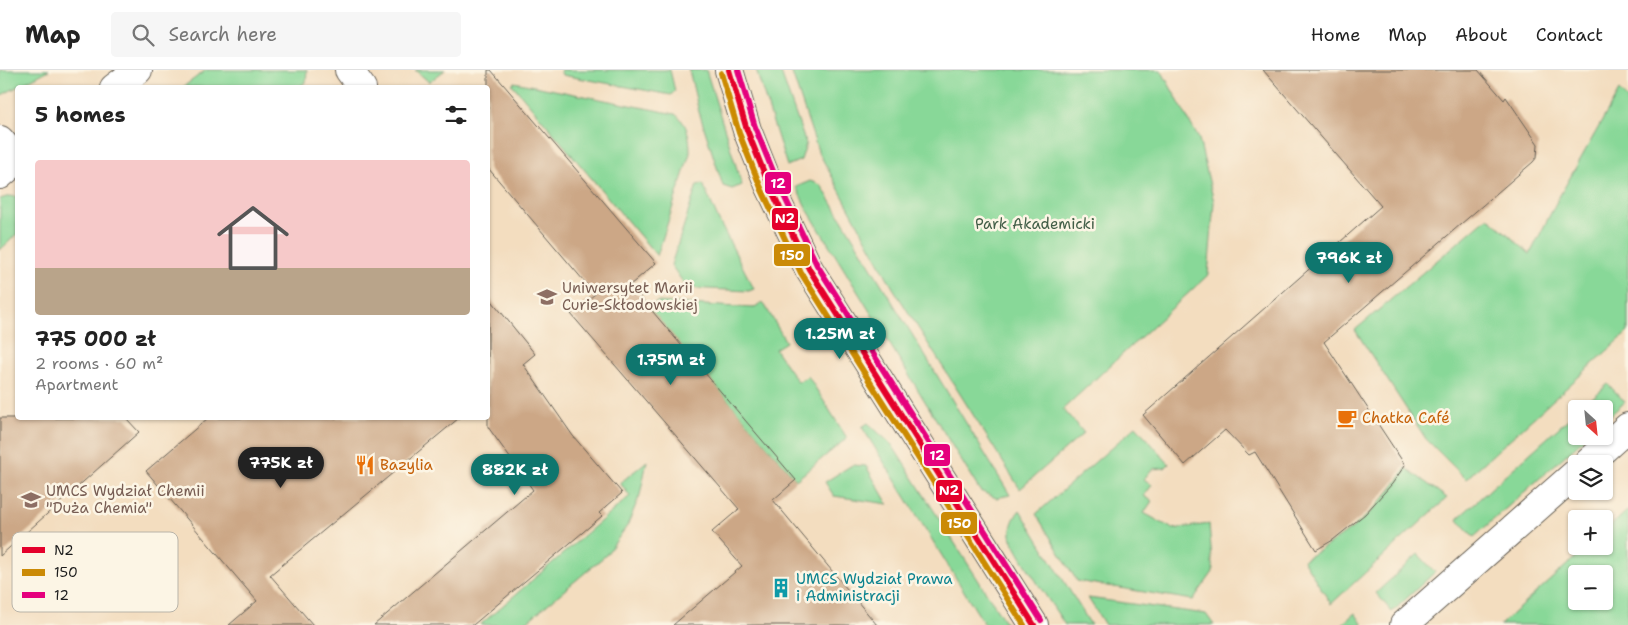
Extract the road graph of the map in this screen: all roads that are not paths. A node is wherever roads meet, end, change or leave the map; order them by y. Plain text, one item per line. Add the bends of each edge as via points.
1 (138, 70) edge
2 (349, 70) edge
3 (729, 70) edge
4 (118, 85) edge
5 (360, 85) edge
6 (0, 140) edge
7 (15, 158) edge
8 (15, 162) edge
9 (0, 175) edge
10 (1628, 427) edge
11 (1597, 455) edge
12 (1568, 480) edge
13 (1034, 625) edge
14 (1404, 625) edge

1 - 4 main road
2 - 5 main road
3 - 13 main road via 769,185 809,269
6 - 7 main road
8 - 9 main road
10 - 11 main road
12 - 14 main road

